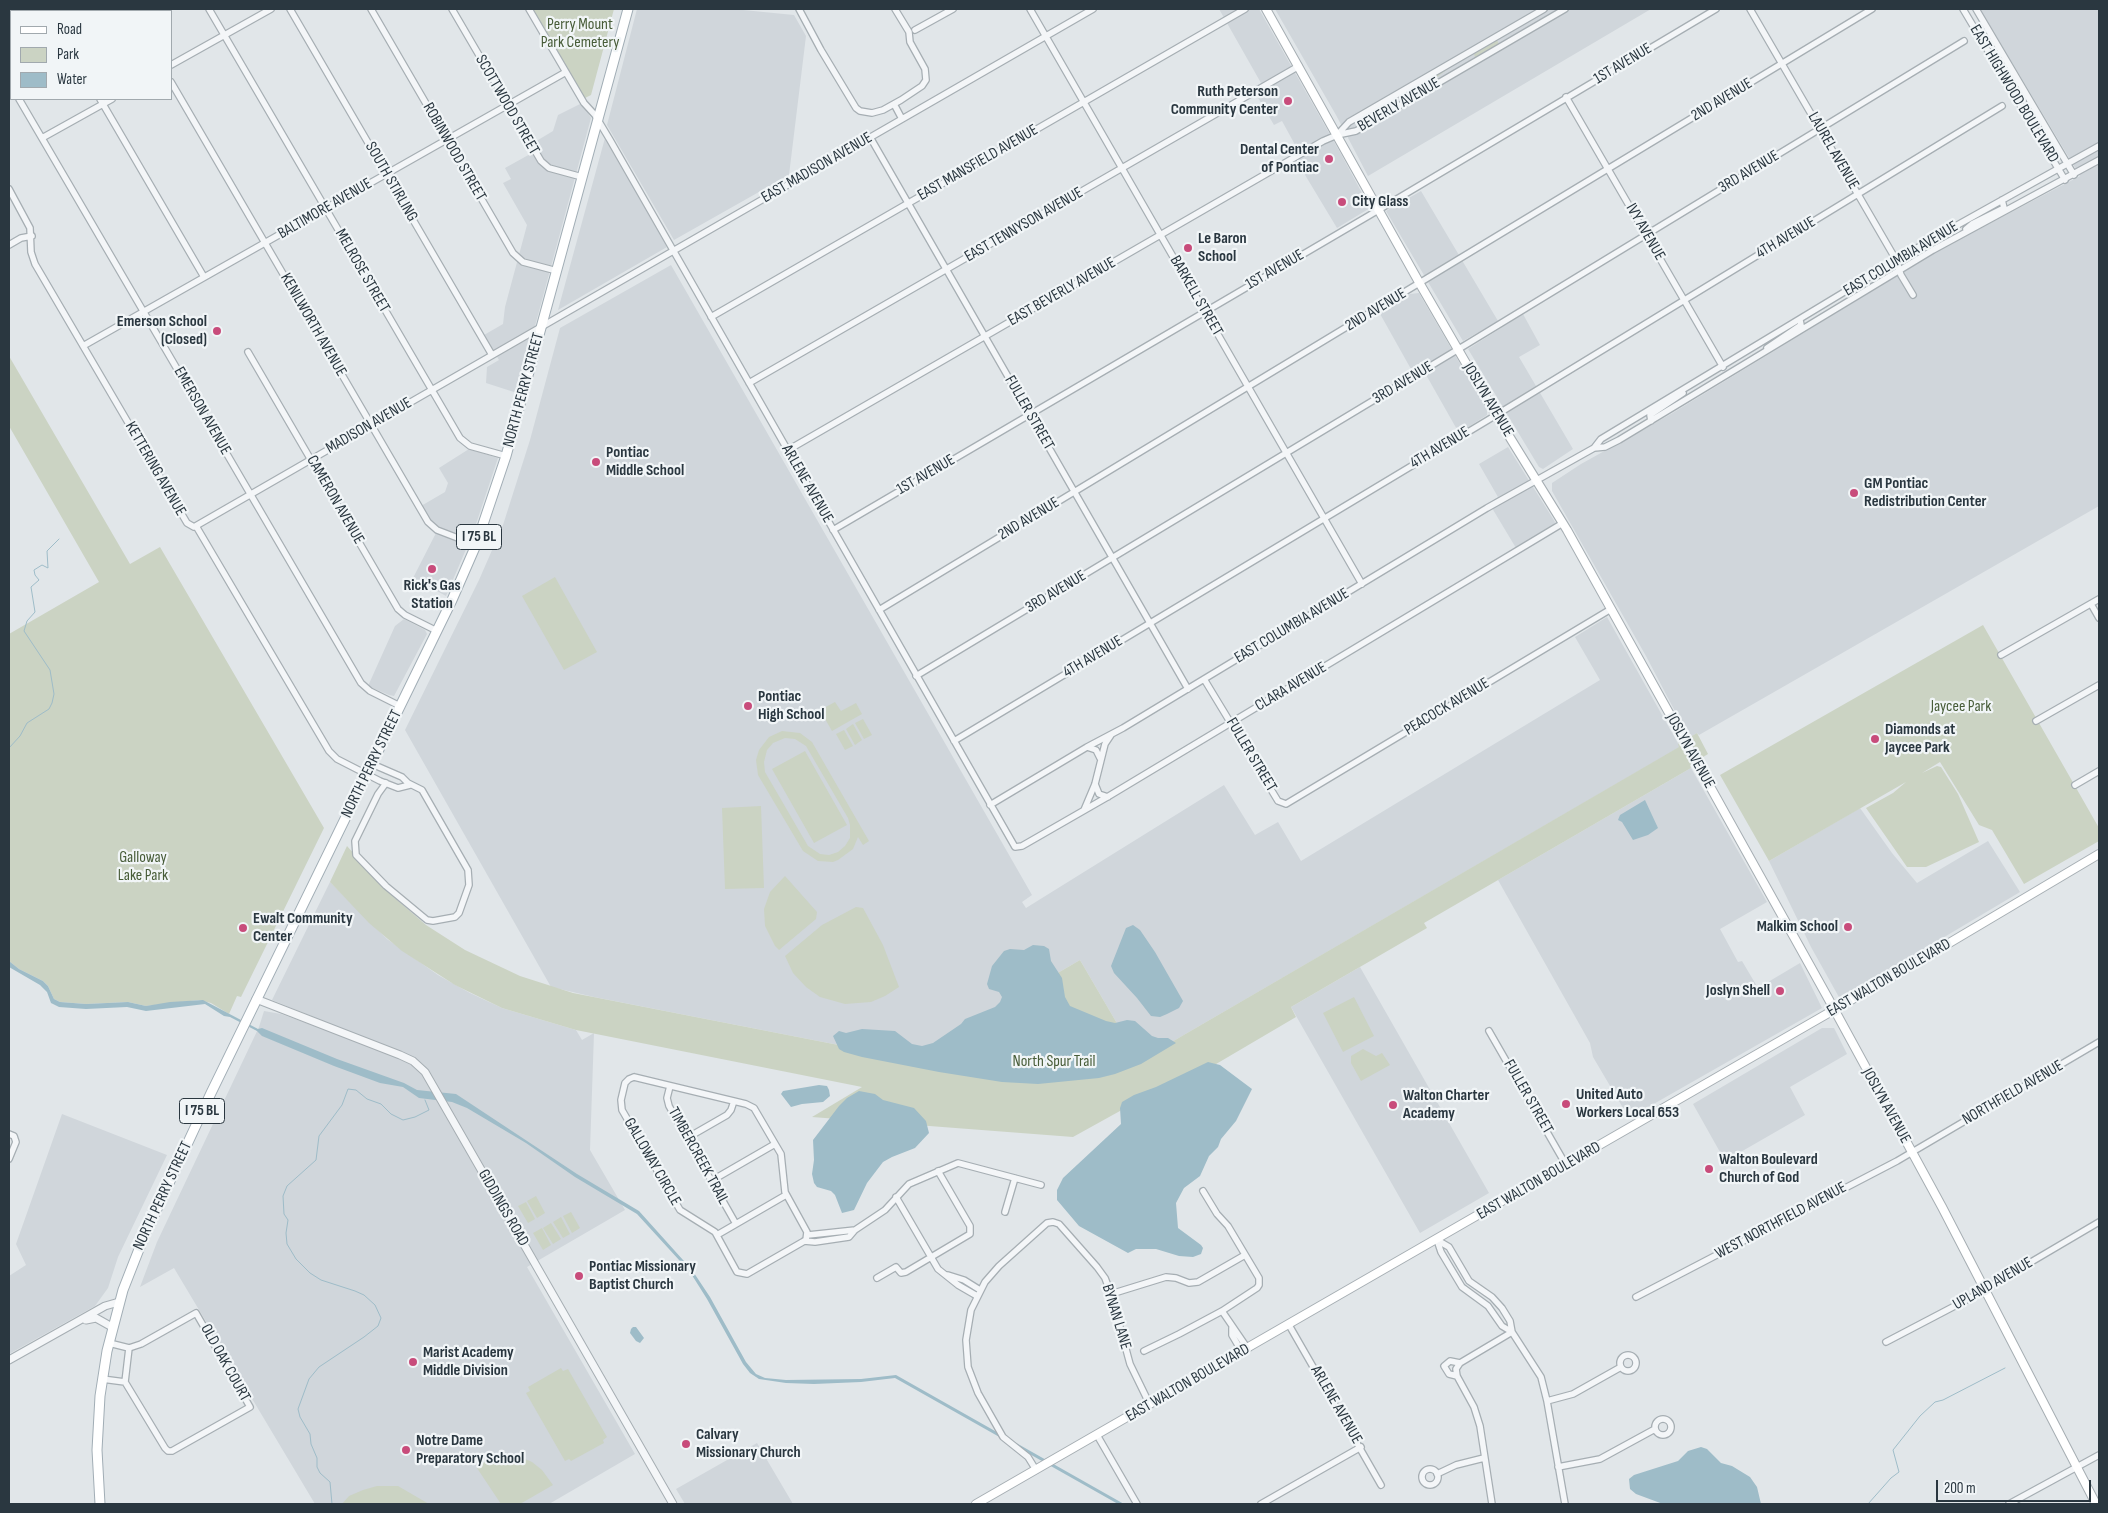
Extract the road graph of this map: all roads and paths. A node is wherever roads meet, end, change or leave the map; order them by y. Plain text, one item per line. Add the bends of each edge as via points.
1 (209, 9) edge
2 (271, 9) edge
3 (290, 9) edge
4 (371, 9) edge
5 (452, 9) edge
6 (529, 9) edge
7 (628, 9) edge
8 (800, 9) edge
9 (895, 9) edge
10 (953, 9) edge
11 (1030, 9) edge
12 (1093, 9) edge
13 (1245, 9) edge
14 (1266, 9) edge
15 (1544, 9) edge
16 (1565, 9) edge
17 (1716, 9) edge
18 (1750, 9) edge
19 (1872, 9) edge
20 (1963, 9) edge
21 (1976, 9) edge
22 (915, 30) dead end
23 (224, 35) junction
24 (1046, 36) junction
25 (1964, 41) dead end
26 (1782, 63) junction
27 (172, 64) edge
28 (1299, 66) junction
29 (566, 72) junction
30 (172, 84) edge
31 (1566, 97) junction
32 (21, 100) edge
33 (102, 101) edge
34 (1084, 102) junction
35 (894, 104) junction
36 (508, 105) junction
37 (2002, 106) dead end
38 (598, 119) junction
39 (902, 119) junction
40 (1820, 129) junction
41 (1338, 134) junction
42 (870, 137) junction
43 (42, 138) junction
44 (447, 140) junction
45 (2099, 146) edge
46 (2099, 160) edge
47 (2068, 164) junction
48 (1122, 168) junction
49 (1608, 169) junction
50 (2059, 169) junction
51 (386, 174) junction
52 (2074, 175) junction
53 (582, 176) junction
54 (2065, 180) junction
55 (9, 189) edge
56 (1858, 194) junction
57 (2002, 200) junction
58 (908, 203) junction
59 (326, 208) junction
60 (1378, 210) junction
61 (1646, 234) junction
62 (1161, 235) junction
63 (32, 236) junction
64 (1959, 236) junction
65 (265, 243) junction
66 (9, 245) edge
67 (674, 251) junction
68 (1896, 261) junction
69 (946, 270) junction
70 (1899, 270) junction
71 (557, 271) junction
72 (204, 277) junction
73 (1420, 284) junction
74 (1913, 295) dead end
75 (1685, 300) junction
76 (144, 312) junction
77 (1205, 312) junction
78 (711, 316) junction
79 (1800, 320) junction
80 (542, 326) junction
81 (984, 337) junction
82 (83, 346) junction
83 (1458, 349) junction
84 (248, 352) dead end
85 (492, 355) junction
86 (1758, 356) junction
87 (1723, 367) junction
88 (749, 383) junction
89 (1694, 383) junction
90 (1248, 387) junction
91 (432, 390) junction
92 (1029, 414) junction
93 (1496, 414) junction
94 (1651, 421) junction
95 (371, 424) junction
96 (1594, 448) junction
97 (788, 450) junction
98 (1286, 453) junction
99 (506, 456) junction
100 (311, 460) junction
101 (1537, 480) junction
102 (1074, 492) junction
103 (251, 494) junction
104 (1323, 517) junction
105 (1563, 523) junction
106 (196, 526) junction
107 (833, 530) junction
108 (476, 545) junction
109 (1112, 558) junction
110 (1362, 584) junction
111 (2099, 599) edge
112 (2091, 604) junction
113 (1611, 609) junction
114 (879, 610) junction
115 (2099, 618) edge
116 (1149, 622) junction
117 (437, 631) junction
118 (2001, 655) dead end
119 (916, 676) junction
120 (1204, 679) junction
121 (2099, 685) edge
122 (1188, 689) junction
123 (400, 706) junction
124 (2036, 721) dead end
125 (1231, 723) junction
126 (1111, 734) junction
127 (954, 741) junction
128 (1087, 747) junction
129 (1100, 758) junction
130 (372, 764) junction
131 (2099, 771) edge
132 (367, 774) junction
133 (386, 783) junction
134 (410, 784) junction
135 (1095, 784) junction
136 (2074, 785) dead end
137 (1109, 796) junction
138 (1283, 804) joint
139 (990, 805) junction
140 (1084, 810) junction
141 (1017, 847) joint
142 (2099, 854) edge
143 (256, 999) junction
144 (1834, 1010) junction
145 (1489, 1031) dead end
146 (2099, 1042) edge
147 (670, 1086) junction
148 (734, 1101) junction
149 (9, 1134) edge
150 (687, 1138) junction
151 (776, 1144) junction
152 (1926, 1144) joint
153 (1912, 1152) junction
154 (9, 1159) edge
155 (1566, 1165) junction
156 (938, 1171) junction
157 (1015, 1178) junction
158 (711, 1181) junction
159 (1040, 1185) dead end
160 (1203, 1191) dead end
161 (786, 1195) junction
162 (896, 1197) junction
163 (1006, 1212) dead end
164 (2099, 1222) edge
165 (736, 1224) junction
166 (716, 1235) junction
167 (806, 1238) junction
168 (1436, 1240) junction
169 (1245, 1255) junction
170 (931, 1258) junction
171 (1464, 1273) junction
172 (946, 1275) junction
173 (877, 1278) dead end
174 (1456, 1278) junction
175 (980, 1290) junction
176 (1985, 1290) junction
177 (1112, 1294) junction
178 (977, 1296) junction
179 (1636, 1297) dead end
180 (118, 1302) junction
181 (1222, 1311) junction
182 (76, 1322) junction
183 (1289, 1325) junction
184 (112, 1327) junction
185 (1512, 1332) junction
186 (1886, 1342) dead end
187 (109, 1343) junction
188 (129, 1348) junction
189 (1245, 1350) junction
190 (1144, 1351) dead end
191 (9, 1360) edge
192 (1460, 1363) junction
193 (1621, 1367) dead end
194 (1456, 1376) junction
195 (102, 1379) junction
196 (125, 1382) junction
197 (1547, 1401) junction
198 (1150, 1405) junction
199 (1656, 1429) dead end
200 (1097, 1435) junction
201 (1361, 1447) junction
202 (2099, 1455) edge
203 (1484, 1458) junction
204 (1558, 1467) junction
205 (2077, 1468) junction
206 (1036, 1470) junction
207 (1437, 1474) dead end
208 (1381, 1485) dead end
209 (100, 1504) edge
210 (673, 1504) edge
211 (976, 1504) edge
212 (1137, 1504) edge
213 (1262, 1504) edge
214 (1492, 1504) edge
215 (1565, 1504) edge
216 (2010, 1504) edge
217 (2096, 1504) edge

1 - 23 street, MELROSE STREET
2 - 23 street
3 - 51 street, SOUTH STIRLING
4 - 44 street, ROBINWOOD STREET
5 - 36 street, SCOTTWOOD STREET
6 - 29 street, ARLENE AVENUE
7 - 38 main road, NORTH PERRY STREET / I 75 BL
8 - 35 street via 858,110 876,113
9 - 35 street via 927,74 922,86
10 - 22 street
11 - 24 street, BARKELL STREET
12 - 24 street, EAST MADISON AVENUE
13 - 34 street, EAST MANSFIELD AVENUE
14 - 28 main road, JOSLYN AVENUE
15 - 41 street, BEVERLY AVENUE via 1349,122
16 - 41 street, BEVERLY AVENUE via 1356,131
17 - 31 street, 1ST AVENUE
18 - 26 street, LAUREL AVENUE
19 - 26 street, 2ND AVENUE
20 - 50 street, EAST HIGHWOOD BOULEVARD
21 - 47 street, EAST HIGHWOOD BOULEVARD
23 - 27 street
23 - 59 street, MELROSE STREET
24 - 34 street, BARKELL STREET
24 - 39 street, EAST MADISON AVENUE
25 - 40 street, 3RD AVENUE
26 - 40 street, LAUREL AVENUE
26 - 49 street, 2ND AVENUE
28 - 41 main road, JOSLYN AVENUE
28 - 48 street, EAST TENNYSON AVENUE
29 - 36 street, BALTIMORE AVENUE
29 - 38 street, ARLENE AVENUE
30 - 65 street, KENILWORTH AVENUE
31 - 49 street, IVY AVENUE
31 - 60 street, 1ST AVENUE
32 - 43 street, EMERSON AVENUE
33 - 43 street
33 - 72 street
34 - 48 street, BARKELL STREET
34 - 58 street, EAST MANSFIELD AVENUE
35 - 39 street
36 - 44 street, BALTIMORE AVENUE
36 - 53 street, SCOTTWOOD STREET via 543,164
37 - 56 street, 4TH AVENUE
38 - 53 main road, NORTH PERRY STREET / I 75 BL
38 - 67 street, ARLENE AVENUE
39 - 42 street, EAST MADISON AVENUE
40 - 56 street, LAUREL AVENUE
40 - 61 street, 3RD AVENUE
41 - 60 main road, JOSLYN AVENUE
41 - 62 street, EAST BEVERLY AVENUE
42 - 58 street, FULLER STREET
42 - 67 street, EAST MADISON AVENUE
43 - 76 street, EMERSON AVENUE
44 - 51 street, BALTIMORE AVENUE
44 - 71 street, ROBINWOOD STREET via 515,256 526,263
45 - 47 street, EAST COLUMBIA AVENUE
46 - 52 street, EAST COLUMBIA AVENUE
47 - 50 street, EAST COLUMBIA AVENUE
47 - 52 street, EAST HIGHWOOD BOULEVARD
48 - 62 street, BARKELL STREET
48 - 69 street, EAST TENNYSON AVENUE
49 - 61 street, IVY AVENUE
49 - 73 street, 2ND AVENUE
50 - 54 street, EAST HIGHWOOD BOULEVARD
50 - 57 street, EAST COLUMBIA AVENUE
51 - 59 street, BALTIMORE AVENUE
51 - 85 street, SOUTH STIRLING
52 - 54 street, EAST COLUMBIA AVENUE
53 - 71 main road, NORTH PERRY STREET / I 75 BL
54 - 64 street, EAST COLUMBIA AVENUE
55 - 63 street, KETTERING AVENUE
56 - 68 street, LAUREL AVENUE
56 - 75 street, 4TH AVENUE
57 - 64 street, EAST COLUMBIA AVENUE via 2004,208 1972,224
57 - 68 street, EAST COLUMBIA AVENUE
58 - 69 street, FULLER STREET
58 - 78 street, EAST MANSFIELD AVENUE
59 - 65 street, BALTIMORE AVENUE
59 - 91 street, MELROSE STREET
60 - 73 main road, JOSLYN AVENUE
60 - 77 street, 1ST AVENUE
61 - 75 street, IVY AVENUE
61 - 83 street, 3RD AVENUE
62 - 77 street, BARKELL STREET
62 - 81 street, EAST BEVERLY AVENUE
63 - 66 street
63 - 82 street, KETTERING AVENUE via 34,261
64 - 70 street, EAST COLUMBIA AVENUE
65 - 72 street, BALTIMORE AVENUE
65 - 95 street, KENILWORTH AVENUE
67 - 78 street, ARLENE AVENUE
67 - 80 street, EAST MADISON AVENUE
68 - 70 street, LAUREL AVENUE
68 - 79 street, EAST COLUMBIA AVENUE
69 - 81 street, FULLER STREET
69 - 88 street, EAST TENNYSON AVENUE
70 - 74 street, LAUREL AVENUE
70 - 86 street, EAST COLUMBIA AVENUE
71 - 80 main road, NORTH PERRY STREET / I 75 BL
72 - 76 street, BALTIMORE AVENUE
73 - 83 main road, JOSLYN AVENUE
73 - 90 street, 2ND AVENUE
75 - 87 street, IVY AVENUE
75 - 93 street, 4TH AVENUE
76 - 82 street, BALTIMORE AVENUE
76 - 103 street, EMERSON AVENUE
77 - 90 street, BARKELL STREET
77 - 92 street, 1ST AVENUE
78 - 88 street, ARLENE AVENUE
79 - 86 street, EAST COLUMBIA AVENUE via 1801,325 1771,343
79 - 87 street, EAST COLUMBIA AVENUE
80 - 85 street, MADISON AVENUE
80 - 99 main road, NORTH PERRY STREET / I 75 BL
81 - 92 street, FULLER STREET
81 - 97 street, EAST BEVERLY AVENUE
82 - 106 street, KETTERING AVENUE via 187,523 191,527
83 - 93 main road, JOSLYN AVENUE
83 - 98 street, 3RD AVENUE
84 - 100 street, CAMERON AVENUE
85 - 91 street, MADISON AVENUE
86 - 94 street, EAST COLUMBIA AVENUE
87 - 89 street, EAST COLUMBIA AVENUE
88 - 97 street, ARLENE AVENUE
89 - 94 street, EAST COLUMBIA AVENUE via 1650,415
89 - 96 street, EAST COLUMBIA AVENUE via 1601,439
90 - 98 street, BARKELL STREET
90 - 102 street, 2ND AVENUE
91 - 95 street, MADISON AVENUE
91 - 99 street, MELROSE STREET via 463,441
92 - 102 street, FULLER STREET
92 - 107 street, 1ST AVENUE
93 - 101 main road, JOSLYN AVENUE
93 - 104 street, 4TH AVENUE
94 - 96 street, EAST COLUMBIA AVENUE via 1605,447
95 - 100 street, MADISON AVENUE
95 - 108 street, KENILWORTH AVENUE via 431,525
96 - 101 street, EAST COLUMBIA AVENUE
97 - 107 street, ARLENE AVENUE
98 - 104 street, BARKELL STREET
98 - 109 street, 3RD AVENUE
99 - 108 main road, NORTH PERRY STREET / I 75 BL
100 - 103 street, MADISON AVENUE
100 - 117 street, CAMERON AVENUE via 399,610
101 - 105 main road, JOSLYN AVENUE
101 - 110 street, EAST COLUMBIA AVENUE
102 - 109 street, FULLER STREET
102 - 114 street, 2ND AVENUE
103 - 106 street, MADISON AVENUE
103 - 123 street, EMERSON AVENUE via 361,683 371,692
104 - 110 street, BARKELL STREET
104 - 116 street, 4TH AVENUE
105 - 113 main road, JOSLYN AVENUE
105 - 125 street, CLARA AVENUE
106 - 132 street, KETTERING AVENUE via 328,750 337,759
107 - 114 street, ARLENE AVENUE
108 - 117 main road, NORTH PERRY STREET / I 75 BL
109 - 116 street, FULLER STREET
109 - 119 street, 3RD AVENUE
110 - 120 street, EAST COLUMBIA AVENUE
111 - 112 street
112 - 115 street
112 - 118 street
113 - 138 street, PEACOCK AVENUE
113 - 144 main road, JOSLYN AVENUE
114 - 119 street, ARLENE AVENUE
116 - 122 street, FULLER STREET
116 - 127 street, 4TH AVENUE
117 - 123 main road, NORTH PERRY STREET / I 75 BL
119 - 127 street, ARLENE AVENUE
120 - 122 street, EAST COLUMBIA AVENUE
120 - 125 street, FULLER STREET
121 - 124 street
122 - 126 street, EAST COLUMBIA AVENUE
123 - 130 main road, NORTH PERRY STREET / I 75 BL
125 - 137 street, CLARA AVENUE
125 - 138 street, FULLER STREET via 1278,801
126 - 128 street, EAST COLUMBIA AVENUE
126 - 129 street
127 - 139 street, ARLENE AVENUE
128 - 129 street via 1094,749
128 - 139 street, EAST COLUMBIA AVENUE
129 - 135 street
130 - 132 main road, NORTH PERRY STREET / I 75 BL
130 - 134 street
131 - 136 street
132 - 133 street, KETTERING AVENUE
132 - 143 main road, NORTH PERRY STREET / I 75 BL
133 - 134 street via 400,788
133 - 134 street via 355,840 356,855 386,886 427,920 433,922 455,917 469,885 469,873 423,792
135 - 137 street via 1099,794
135 - 140 street
137 - 140 street, CLARA AVENUE
139 - 141 street, ARLENE AVENUE via 1012,844
140 - 141 street, CLARA AVENUE
142 - 144 main road, EAST WALTON BOULEVARD
143 - 180 main road, NORTH PERRY STREET / I 75 BL via 143,1239
143 - 210 street, GIDDINGS ROAD via 400,1055 425,1072
144 - 153 main road, JOSLYN AVENUE
144 - 155 main road, EAST WALTON BOULEVARD
145 - 155 street, FULLER STREET
146 - 152 street, NORTHFIELD AVENUE
147 - 148 street, GALLOWAY CIRCLE
147 - 150 street, TIMBERCREEK TRAIL via 668,1104
147 - 166 street, GALLOWAY CIRCLE via 630,1078 625,1083 621,1107 680,1210
148 - 150 street via 727,1115
148 - 151 street, GALLOWAY CIRCLE via 755,1110
149 - 154 street via 16,1142
150 - 158 street, TIMBERCREEK TRAIL
151 - 158 street
151 - 161 street, GALLOWAY CIRCLE via 782,1159
152 - 153 street, WEST NORTHFIELD AVENUE
153 - 176 main road, JOSLYN AVENUE
153 - 179 street, WEST NORTHFIELD AVENUE
155 - 168 main road, EAST WALTON BOULEVARD
156 - 157 street via 961,1163
156 - 162 street via 911,1183
156 - 170 street via 971,1230 968,1236
157 - 159 street
157 - 163 street
158 - 165 street, TIMBERCREEK TRAIL
160 - 169 street
161 - 165 street
161 - 167 street, GALLOWAY CIRCLE
162 - 167 street via 884,1212 855,1230
162 - 170 street
164 - 176 street, UPLAND AVENUE
165 - 166 street
166 - 167 street, GALLOWAY CIRCLE via 736,1271 743,1275
168 - 171 street via 1449,1248
168 - 174 street
168 - 183 main road, EAST WALTON BOULEVARD
169 - 177 street via 1198,1282 1166,1277
169 - 181 street via 1259,1286
170 - 172 street via 938,1270
170 - 173 street via 906,1272 900,1272 896,1267
171 - 174 street
171 - 185 street via 1472,1284 1500,1305 1510,1321
172 - 175 street via 964,1280
172 - 178 street via 959,1287
174 - 185 street via 1490,1309 1502,1326
175 - 177 street, BYNAN LANE via 996,1268 1046,1223 1052,1222 1059,1224 1099,1269
175 - 178 street
176 - 186 street, UPLAND AVENUE
176 - 205 main road, JOSLYN AVENUE
177 - 198 street, BYNAN LANE via 1130,1364
178 - 206 street via 966,1332 966,1355 971,1377 1001,1433 1028,1457
180 - 182 street
180 - 184 main road, NORTH PERRY STREET / I 75 BL
181 - 189 street via 1238,1332
181 - 190 street
182 - 184 street via 96,1318
182 - 191 street
183 - 189 main road, EAST WALTON BOULEVARD
183 - 201 street, ARLENE AVENUE
184 - 187 main road, NORTH PERRY STREET / I 75 BL
185 - 192 street
185 - 197 street via 1539,1374
187 - 188 street
187 - 195 main road, NORTH PERRY STREET / I 75 BL
188 - 196 street
188 - 196 street, OLD OAK COURT via 196,1313 250,1407 168,1451
189 - 198 main road, EAST WALTON BOULEVARD
192 - 194 street
192 - 194 street via 1450,1361 1444,1366 1446,1372
193 - 197 street via 1573,1394
194 - 203 street via 1474,1407
195 - 196 street
195 - 209 main road, NORTH PERRY STREET / I 75 BL via 97,1435
197 - 204 street
198 - 200 main road, EAST WALTON BOULEVARD
199 - 204 street via 1605,1457
200 - 206 main road, EAST WALTON BOULEVARD
200 - 212 street
201 - 208 street, ARLENE AVENUE
201 - 213 street
202 - 205 street
203 - 207 street via 1456,1464
203 - 214 street
204 - 215 street
205 - 216 street
205 - 217 main road, JOSLYN AVENUE
206 - 211 main road, EAST WALTON BOULEVARD

